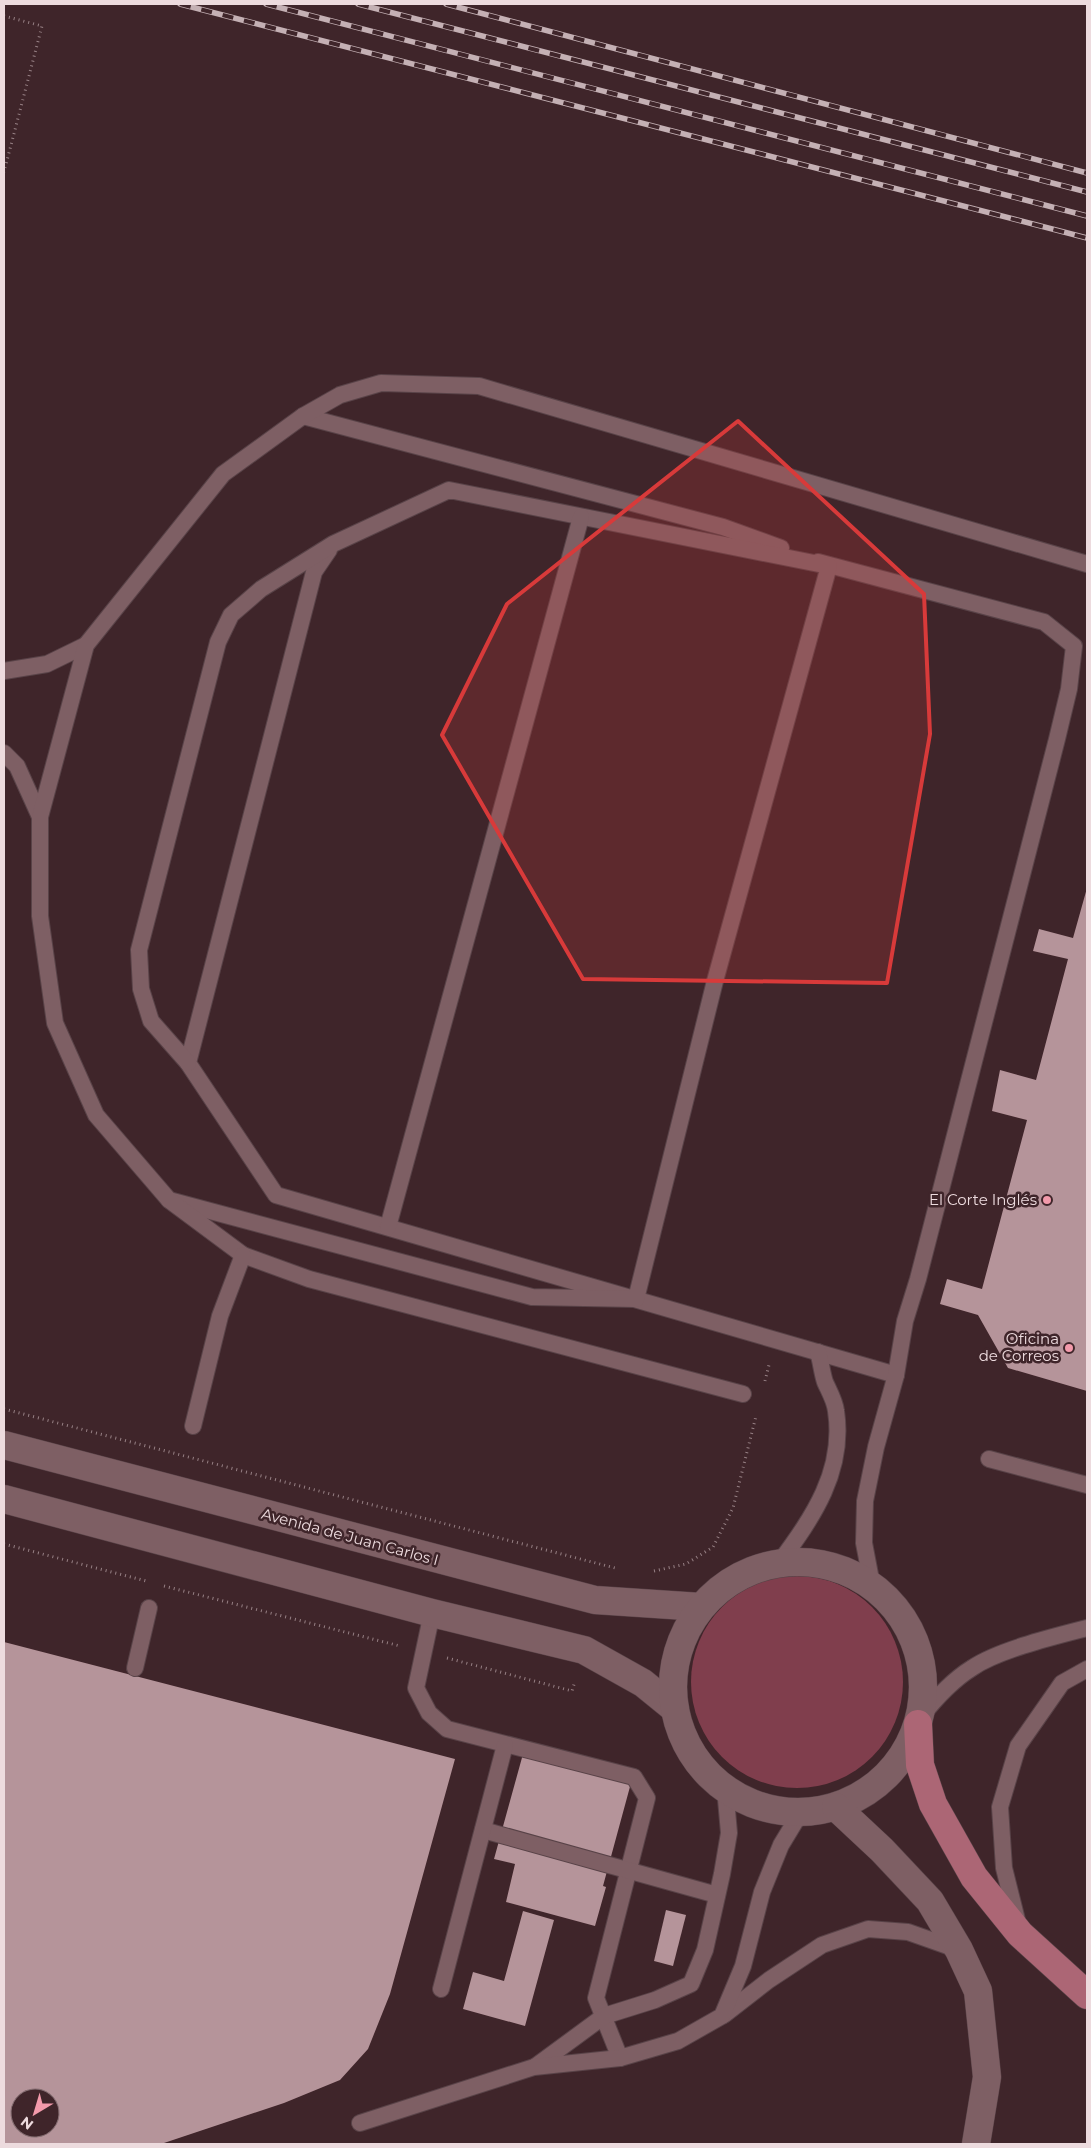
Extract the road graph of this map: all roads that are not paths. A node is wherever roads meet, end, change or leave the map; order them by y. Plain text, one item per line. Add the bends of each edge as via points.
1 (303, 416) junction
2 (581, 517) junction
3 (333, 544) junction
4 (1087, 564) edge
5 (828, 566) junction
6 (86, 645) junction
7 (4, 671) edge
8 (4, 753) edge
9 (40, 817) junction
10 (188, 1063) junction
11 (169, 1200) junction
12 (388, 1228) junction
13 (243, 1256) junction
14 (636, 1300) junction
15 (818, 1352) junction
16 (896, 1375) junction
17 (743, 1394) dead end
18 (193, 1426) dead end
19 (4, 1446) edge
20 (989, 1458) dead end
21 (1087, 1485) edge
22 (4, 1499) edge
23 (779, 1563) junction
24 (872, 1585) junction
25 (149, 1608) dead end
26 (701, 1608) junction
27 (432, 1613) junction
28 (1087, 1628) edge
29 (135, 1668) dead end
30 (1087, 1669) edge
31 (675, 1709) junction
32 (919, 1721) junction
33 (505, 1744) junction
34 (725, 1788) junction
35 (836, 1807) junction
36 (801, 1812) junction
37 (483, 1830) junction
38 (629, 1870) junction
39 (717, 1895) junction
40 (1020, 1934) junction
41 (959, 1950) junction
42 (441, 1989) dead end
43 (1087, 1994) edge
44 (604, 2016) junction
45 (722, 2016) junction
46 (620, 2058) junction
47 (534, 2067) junction
48 (360, 2123) dead end
49 (976, 2144) edge

1 - 4 lane via 340,396 381,383 479,386
1 - 5 lane via 723,527
1 - 6 lane via 223,474
2 - 3 lane via 448,490
2 - 5 lane
2 - 12 lane
3 - 10 lane via 314,572
3 - 10 lane via 261,588 231,615 218,642 139,950 141,989 151,1021
5 - 14 lane via 715,981
5 - 16 lane via 1044,622 1074,646 1061,722 905,1321
6 - 7 lane via 47,664
6 - 9 lane
8 - 9 lane via 17,766
9 - 11 lane via 40,916 54,1023 96,1114
10 - 12 lane via 276,1195
11 - 13 lane
11 - 14 lane via 532,1297
12 - 14 lane
13 - 17 lane via 309,1279
13 - 18 lane via 220,1316
14 - 15 lane
15 - 16 lane
15 - 23 lane via 836,1409 837,1454 825,1491 804,1529
16 - 24 lane via 865,1502 864,1543
19 - 26 street, Avenida de Juan Carlos I via 595,1600
20 - 21 lane
22 - 27 street
23 - 24 street via 811,1562 843,1570
23 - 26 street via 736,1578
24 - 32 street via 900,1612 918,1647 924,1686
25 - 29 lane
26 - 31 street via 682,1638 673,1673
27 - 31 street via 584,1650 643,1683
27 - 33 lane via 416,1688 429,1713 447,1729
28 - 32 lane via 1006,1652 972,1667 940,1693
30 - 40 lane via 1062,1684 1018,1746 1000,1807 1004,1868
31 - 34 street via 684,1740 702,1767
32 - 35 street via 901,1760 872,1788
32 - 40 highway via 920,1765 933,1804 974,1877
33 - 37 lane
33 - 38 lane via 634,1776 647,1798
34 - 36 street via 761,1806
34 - 39 lane via 728,1833
35 - 36 street
35 - 41 street via 930,1901
36 - 45 lane via 781,1845 762,1892 743,1966
37 - 38 lane
37 - 42 lane
38 - 39 lane
38 - 44 lane via 596,1998
39 - 44 lane via 705,1950 691,1984 655,2000
40 - 43 highway
41 - 45 lane via 908,1932 868,1929 822,1946 769,1980
41 - 49 street via 978,1991 987,2077
44 - 46 lane
44 - 47 lane
45 - 46 lane via 678,2041
46 - 47 lane
47 - 48 lane

